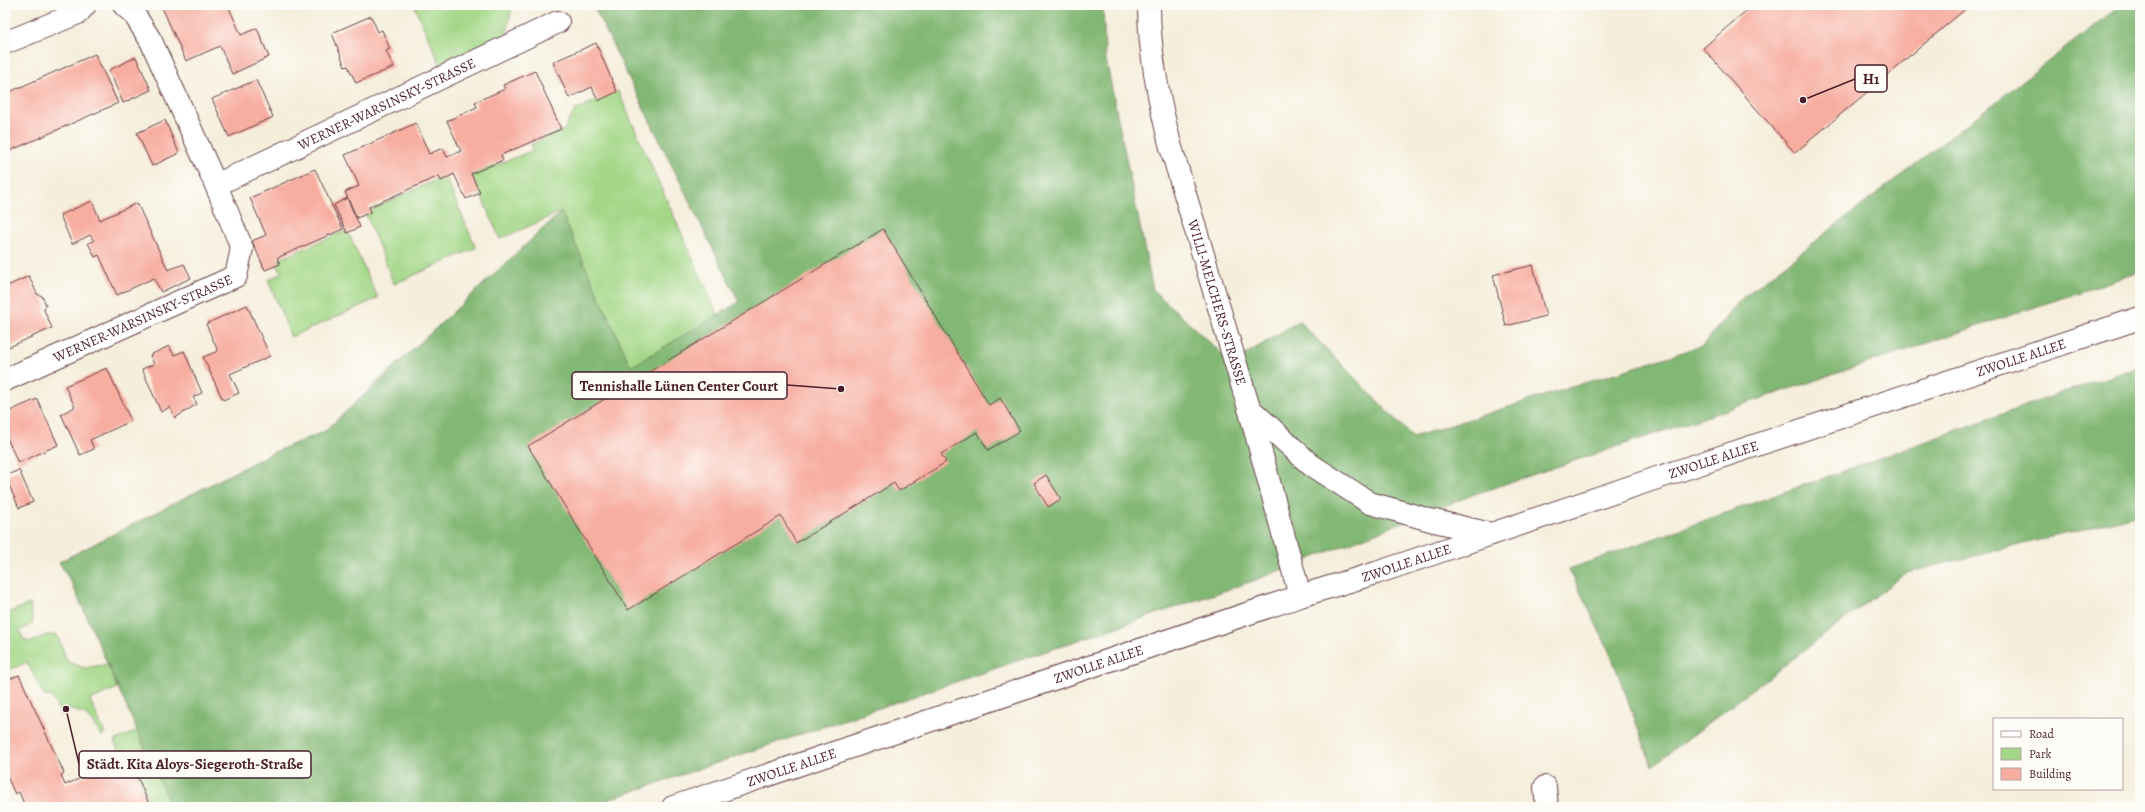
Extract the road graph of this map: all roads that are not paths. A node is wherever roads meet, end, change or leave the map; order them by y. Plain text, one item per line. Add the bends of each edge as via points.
1 (84, 5) edge
2 (124, 5) edge
3 (1149, 5) edge
4 (558, 22) dead end
5 (5, 43) edge
6 (216, 185) junction
7 (2140, 318) edge
8 (5, 380) edge
9 (1249, 408) junction
10 (1491, 534) junction
11 (1300, 596) junction
12 (673, 807) edge

1 - 5 street via 78,13
2 - 6 street, WERNER-WARSINSKY-STRASSE via 134,14 152,41
3 - 9 street, WILLI-MELCHERS-STRASSE via 1152,56 1169,138
4 - 6 street, WERNER-WARSINSKY-STRASSE
6 - 8 street, WERNER-WARSINSKY-STRASSE via 242,248 236,276
7 - 10 street, ZWOLLE ALLEE
9 - 10 street via 1311,465 1370,503
9 - 11 street, WILLI-MELCHERS-STRASSE
10 - 11 street, ZWOLLE ALLEE via 1376,574
11 - 12 street, ZWOLLE ALLEE

